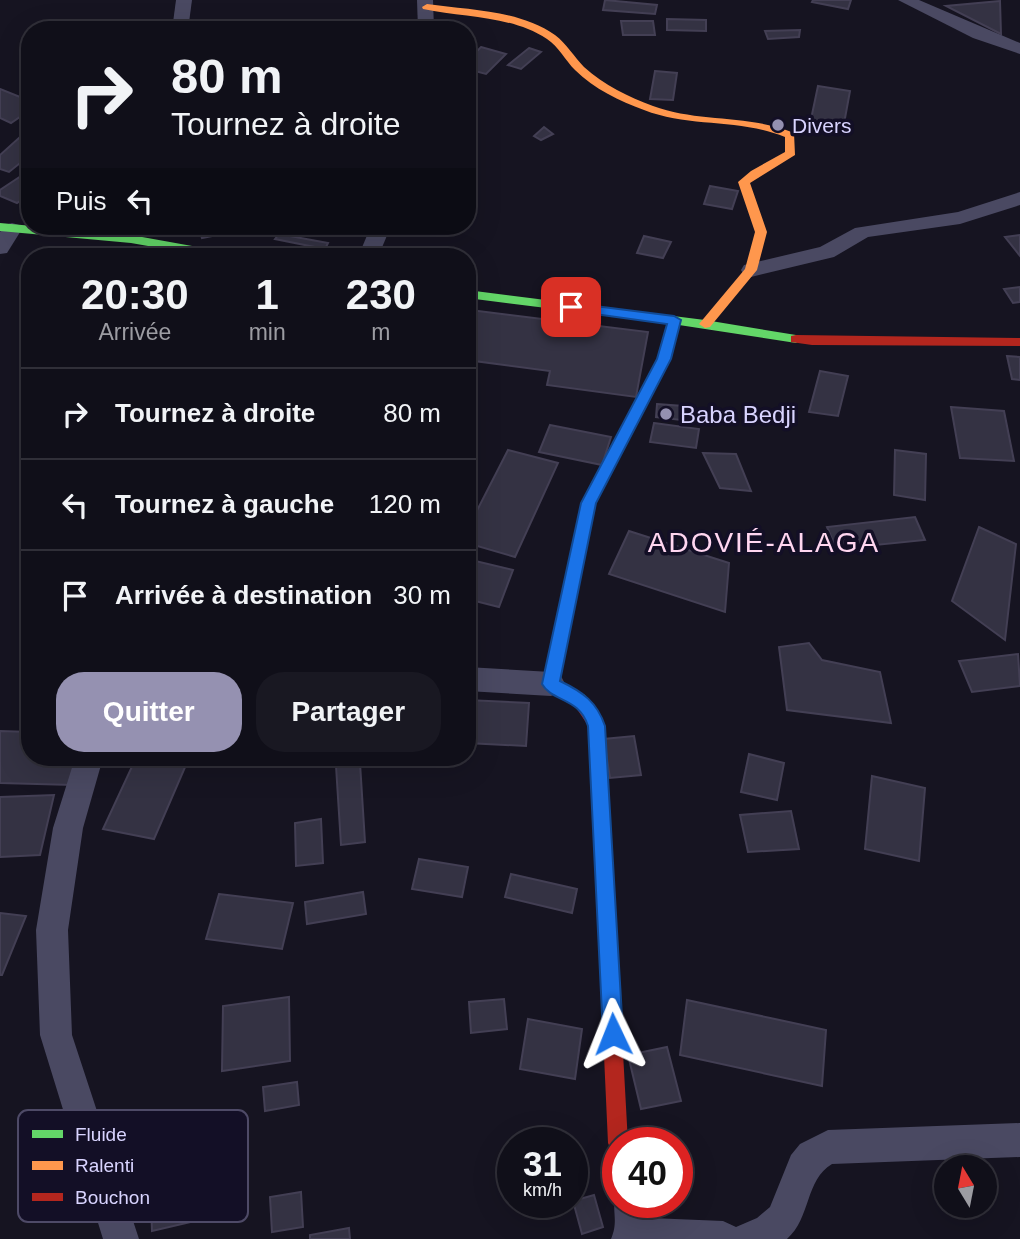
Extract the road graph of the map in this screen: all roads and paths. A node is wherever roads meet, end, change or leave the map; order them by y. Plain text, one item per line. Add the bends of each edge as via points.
1 (906, 0) edge
2 (181, 1) edge
3 (426, 4) edge
4 (180, 21) edge
5 (1020, 49) edge
6 (1020, 198) edge
7 (6, 228) edge
8 (145, 235) edge
9 (0, 248) edge
10 (196, 248) edge
11 (751, 270) junction
12 (476, 295) edge
13 (674, 320) junction
14 (705, 324) junction
15 (1020, 342) edge
16 (476, 680) edge
17 (551, 684) junction
18 (87, 766) edge
19 (80, 1110) edge
20 (617, 1127) edge
21 (1020, 1140) edge
22 (116, 1222) edge
23 (632, 1226) edge
24 (121, 1239) edge
25 (723, 1239) edge
26 (749, 1239) edge

1 - 5 street
2 - 4 street
3 - 11 street via 505,20 554,38 588,76 662,114 763,125 790,135 791,153 744,182 761,232
6 - 11 street via 960,218 862,232 827,252
7 - 9 street
8 - 10 street
11 - 14 street
12 - 13 street
13 - 14 street
13 - 17 street via 664,359 589,503
14 - 15 street via 812,341
16 - 17 street
17 - 20 street via 592,711 597,726
18 - 19 street via 68,828 52,930 56,1035
21 - 26 street via 828,1147 806,1161 787,1216 765,1234
22 - 24 street
23 - 25 street

